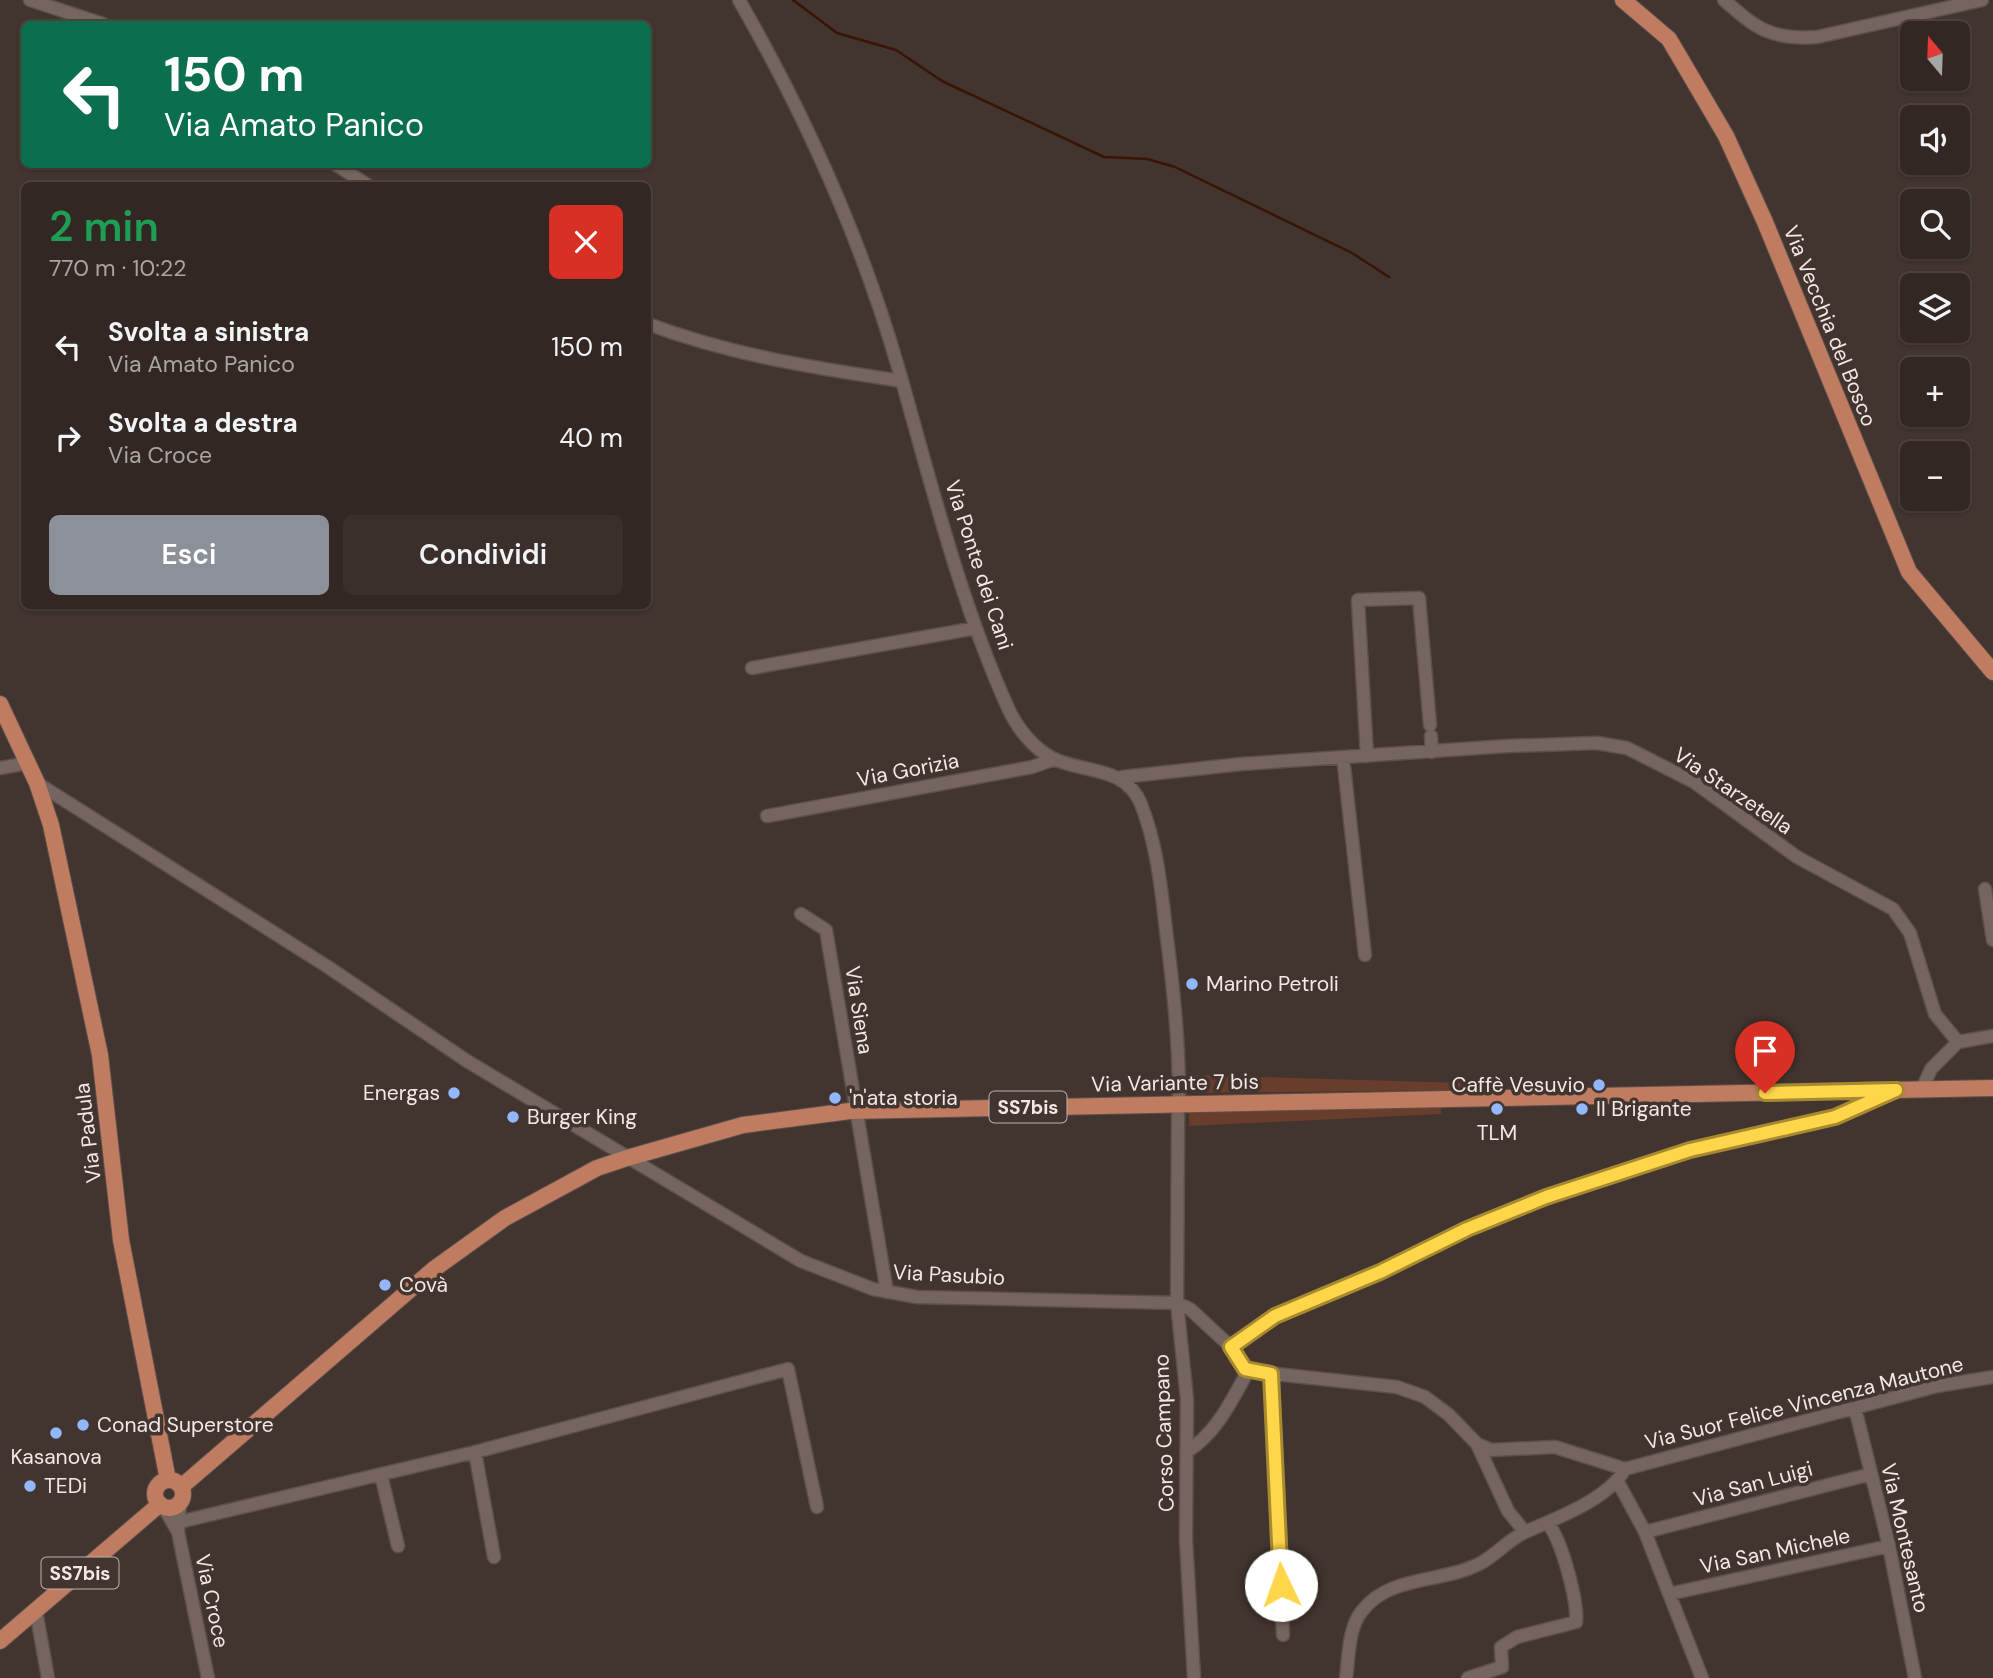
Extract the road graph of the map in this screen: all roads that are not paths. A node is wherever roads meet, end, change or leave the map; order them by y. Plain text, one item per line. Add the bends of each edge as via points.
1 (30, 0) edge
2 (739, 0) edge
3 (1623, 0) edge
4 (1724, 0) edge
5 (1982, 0) edge
6 (94, 21) edge
7 (341, 168) edge
8 (363, 182) edge
9 (651, 325) edge
10 (902, 381) junction
11 (976, 628) junction
12 (752, 668) dead end
13 (1993, 672) edge
14 (0, 704) edge
15 (1432, 752) junction
16 (1367, 756) junction
17 (1343, 757) junction
18 (1055, 759) junction
19 (28, 763) junction
20 (0, 768) edge
21 (1122, 777) junction
22 (37, 783) junction
23 (767, 816) dead end
24 (1985, 889) dead end
25 (801, 914) dead end
26 (1993, 940) edge
27 (1365, 955) dead end
28 (1993, 1036) edge
29 (1958, 1042) junction
30 (1993, 1088) edge
31 (1922, 1089) junction
32 (1896, 1090) junction
33 (1179, 1096) dead end
34 (855, 1110) junction
35 (1178, 1115) dead end
36 (627, 1158) junction
37 (887, 1292) junction
38 (1177, 1303) junction
39 (1231, 1347) junction
40 (1248, 1371) junction
41 (1271, 1374) junction
42 (1993, 1377) edge
43 (1855, 1408) junction
44 (1477, 1444) junction
45 (1188, 1451) junction
46 (475, 1452) junction
47 (1625, 1469) junction
48 (1871, 1474) junction
49 (381, 1475) junction
50 (1618, 1482) junction
51 (177, 1490) junction
52 (161, 1505) junction
53 (817, 1507) dead end
54 (1549, 1525) junction
55 (178, 1527) junction
56 (1525, 1532) junction
57 (1645, 1532) junction
58 (398, 1546) dead end
59 (1889, 1546) junction
60 (494, 1557) dead end
61 (1669, 1594) junction
62 (36, 1611) junction
63 (1283, 1634) dead end
64 (0, 1641) edge
65 (48, 1678) edge
66 (208, 1678) edge
67 (1194, 1678) edge
68 (1346, 1678) edge
69 (1468, 1678) edge
70 (1702, 1678) edge
71 (1915, 1678) edge

1 - 6 street
2 - 10 street, Via Ponte dei Cani via 788,85 857,247
3 - 13 main road, Via Vecchia del Bosco via 1669,39 1726,136 1909,572
4 - 5 street via 1755,27 1796,38
7 - 8 street
9 - 10 street via 762,359
10 - 11 street, Via Ponte dei Cani
11 - 12 street
11 - 18 street, Via Ponte dei Cani via 1019,727
14 - 19 main road, Via Padula
15 - 16 street, Via Starzetella
15 - 16 street via 1419,598 1358,600
15 - 29 street, Via Starzetella via 1597,743 1627,748 1667,767 1797,857 1893,909 1910,933 1935,1013
16 - 17 street, Via Starzetella
17 - 21 street, Via Starzetella
17 - 27 street
18 - 21 street, Via Ponte dei Cani
18 - 23 street, Via Gorizia
19 - 20 street
19 - 22 main road, Via Padula
21 - 33 street via 1139,800 1156,852 1179,1034
22 - 36 street via 436,1041
22 - 51 main road, Via Padula via 51,825 100,1055 121,1240
24 - 26 street
25 - 34 street, Via Siena via 827,930
28 - 29 street
29 - 31 street via 1931,1069
30 - 31 main road, Via Variante 7 bis / SS7bis
31 - 32 main road, Via Variante 7 bis / SS7bis
32 - 34 main road, Via Variante 7 bis / SS7bis
32 - 39 street via 1835,1117 1690,1150 1546,1197 1275,1316
34 - 36 main road, Via Variante 7 bis / SS7bis via 743,1125
34 - 37 street, Via Siena
35 - 38 street, Corso Campano
36 - 37 street, Via Pasubio via 801,1261
36 - 51 main road, Via Variante 7 bis / SS7bis via 547,1194 468,1242
37 - 38 street, Via Pasubio via 917,1297
38 - 39 street via 1190,1309
38 - 45 street, Corso Campano
39 - 40 street
40 - 41 street
40 - 45 street via 1210,1432
41 - 44 street via 1397,1387 1424,1397
41 - 63 street
42 - 43 street, Via Suor Felice Vincenza Mautone
43 - 47 street, Via Suor Felice Vincenza Mautone
43 - 48 street, Via Montesanto
44 - 47 street via 1502,1451 1555,1447
44 - 56 street via 1508,1511
45 - 67 street, Corso Campano via 1186,1540
46 - 49 street
46 - 53 street via 788,1369
46 - 60 street
47 - 50 street
48 - 57 street, Via San Luigi
48 - 59 street, Via Montesanto
49 - 55 street
49 - 58 street
50 - 54 street
50 - 57 street
51 - 52 main road via 170,1508
51 - 52 main road via 160,1484 156,1492
51 - 55 street, Via Croce
52 - 55 street, Via Croce
52 - 62 main road, SS7bis
54 - 56 street
54 - 69 street via 1565,1559 1576,1622 1517,1637 1502,1647 1502,1667
55 - 66 street, Via Croce
56 - 68 street via 1480,1564 1391,1589 1370,1602 1354,1627
57 - 61 street
59 - 61 street, Via San Michele
59 - 71 street, Via Montesanto
61 - 70 street
62 - 64 main road, SS7bis
62 - 65 street

